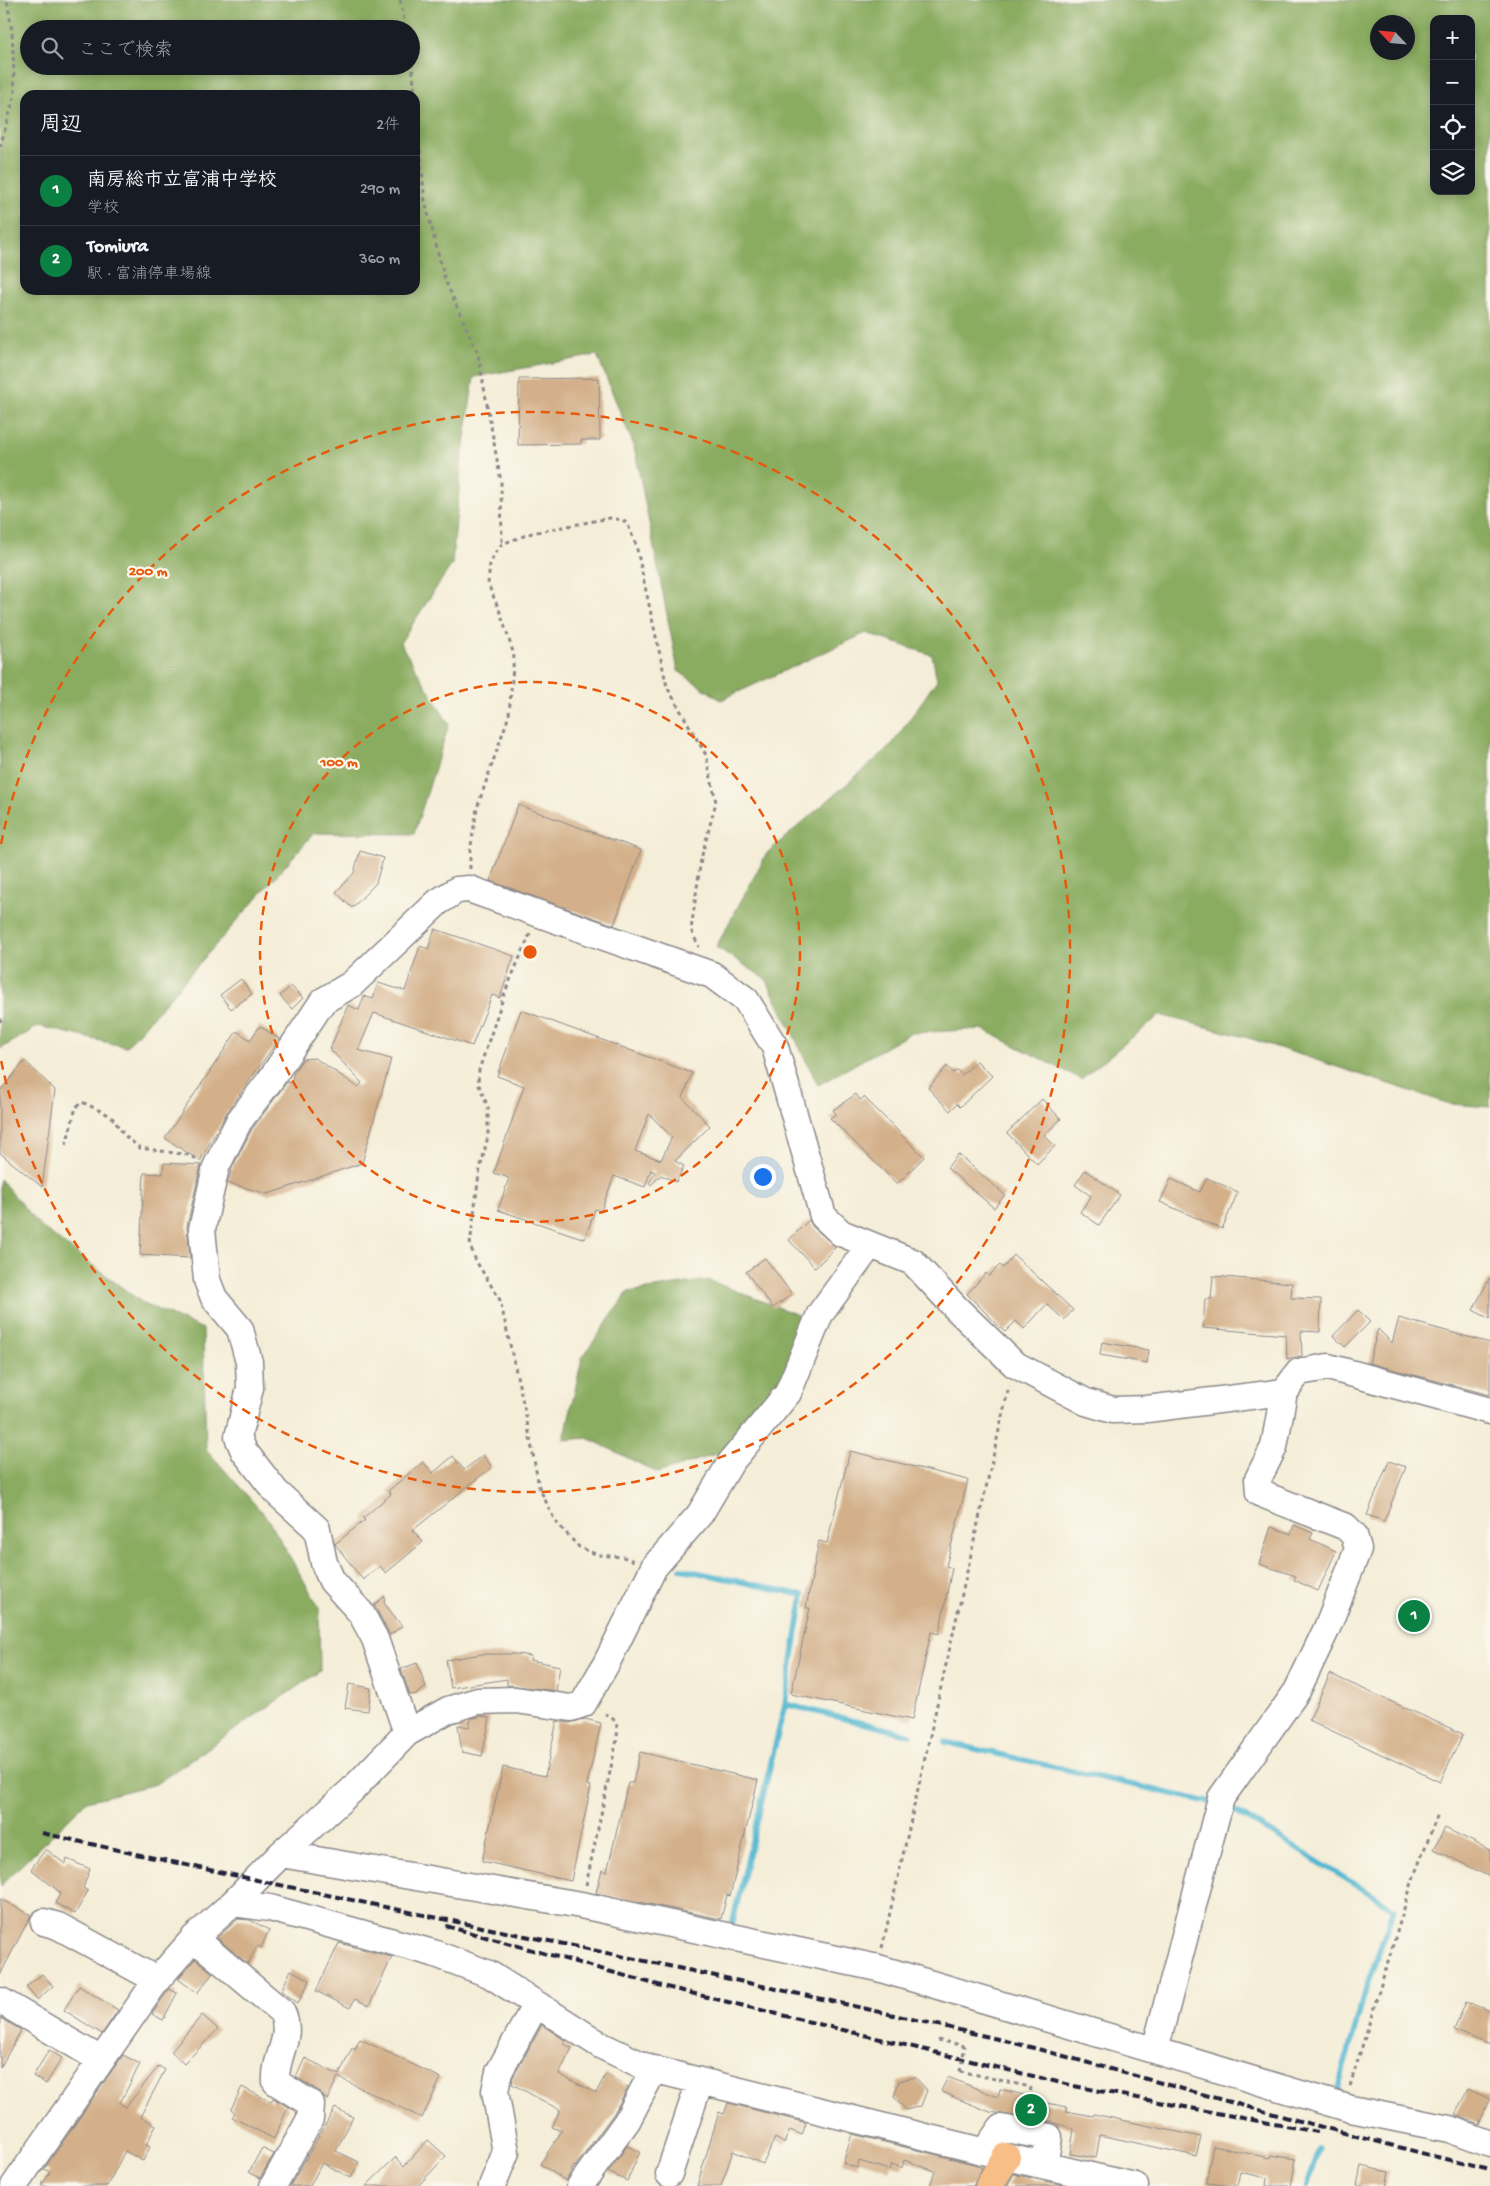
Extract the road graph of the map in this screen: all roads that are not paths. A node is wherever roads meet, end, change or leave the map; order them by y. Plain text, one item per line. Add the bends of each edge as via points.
1 (870, 1245) junction
2 (1284, 1392) junction
3 (1490, 1412) edge
4 (407, 1733) junction
5 (280, 1854) junction
6 (233, 1903) junction
7 (44, 1922) dead end
8 (194, 1938) junction
9 (157, 1980) junction
10 (1, 2001) edge
11 (536, 2004) junction
12 (1155, 2050) junction
13 (101, 2060) junction
14 (654, 2069) junction
15 (700, 2081) junction
16 (1490, 2144) edge
17 (996, 2154) junction
18 (669, 2174) dead end
19 (10, 2180) edge
20 (272, 2186) edge
21 (492, 2186) edge
22 (580, 2186) edge
23 (989, 2186) edge
24 (1135, 2186) edge

1 - 2 street via 913,1262 1014,1364 1086,1402 1113,1410 1147,1409
1 - 4 street via 820,1314 788,1393 731,1462 700,1514 654,1567 583,1704 571,1708 516,1700 478,1701 448,1710
1 - 4 street via 841,1233 823,1216 775,1047 746,1000 712,975 469,889 457,890 438,902 352,984 323,1002 239,1121 216,1167 202,1229 207,1280 214,1298 240,1329 249,1362 250,1388 238,1437 244,1451 276,1492 317,1529 324,1563 332,1581 361,1612 375,1639
2 - 3 street via 1299,1372 1328,1366
2 - 12 street via 1274,1447 1258,1479 1259,1493 1346,1527 1354,1536 1358,1549 1327,1628 1297,1691 1221,1798
4 - 5 street via 352,1790
5 - 6 street
5 - 12 street via 581,1905 878,1968
6 - 8 street
6 - 11 street via 270,1908 433,1953 489,1974
7 - 9 street via 58,1926
8 - 9 street
8 - 20 street via 282,2012 288,2025 275,2072 276,2082 311,2104 310,2119
9 - 13 street
10 - 13 street
11 - 14 street via 602,2046
11 - 21 street via 498,2072 495,2091 506,2152
12 - 16 street via 1344,2106 1449,2129
13 - 19 street
14 - 15 street
14 - 22 street via 627,2121
15 - 17 street
15 - 18 street
17 - 23 main road
17 - 24 street

